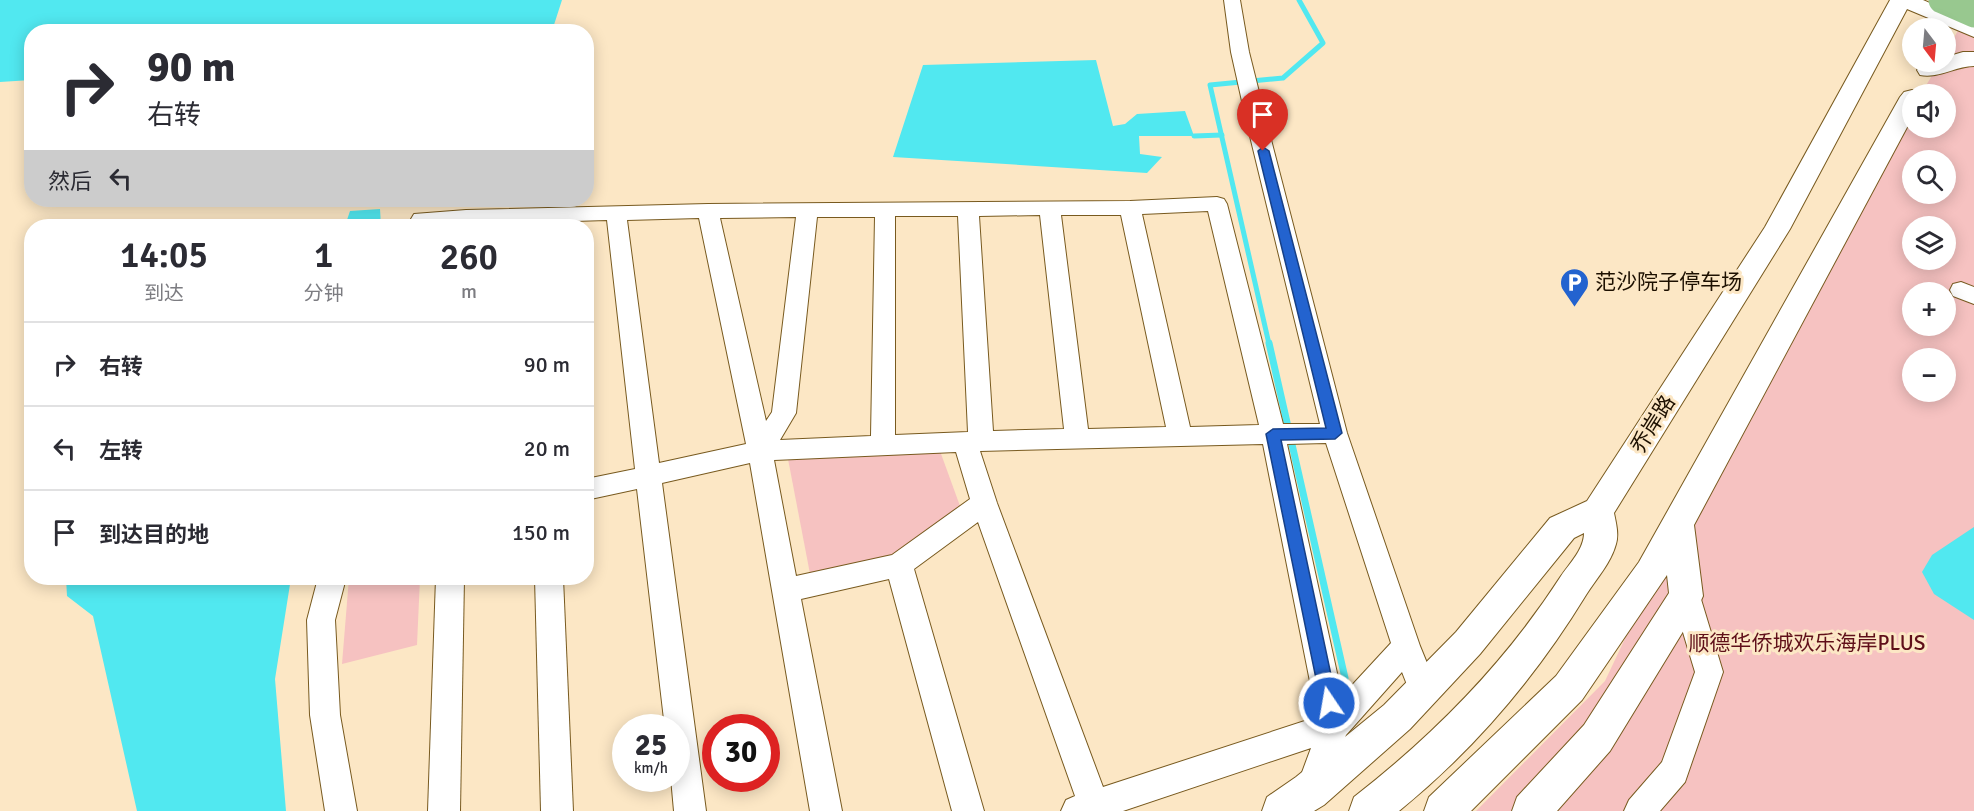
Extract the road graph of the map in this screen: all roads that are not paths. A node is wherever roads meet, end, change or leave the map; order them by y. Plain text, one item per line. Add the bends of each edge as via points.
1 (1232, 0) edge
2 (1942, 0) edge
3 (1973, 0) edge
4 (1894, 5) edge
5 (1970, 23) edge
6 (1956, 36) edge
7 (1974, 58) edge
8 (1956, 61) edge
9 (1902, 116) edge
10 (1130, 208) junction
11 (968, 209) junction
12 (1050, 209) junction
13 (807, 210) junction
14 (885, 210) junction
15 (708, 211) junction
16 (616, 213) junction
17 (554, 219) edge
18 (1273, 434) junction
19 (1326, 434) junction
20 (1180, 437) junction
21 (1077, 439) junction
22 (973, 442) junction
23 (883, 446) junction
24 (760, 451) junction
25 (648, 476) junction
26 (594, 488) edge
27 (984, 503) junction
28 (1677, 521) junction
29 (1599, 526) junction
30 (900, 565) junction
31 (330, 585) edge
32 (450, 585) edge
33 (549, 585) edge
34 (785, 591) junction
35 (1686, 596) junction
36 (1406, 646) junction
37 (1423, 690) junction
38 (1334, 726) junction
39 (1310, 791) junction
40 (1086, 809) edge
41 (341, 811) edge
42 (444, 811) edge
43 (557, 811) edge
44 (690, 811) edge
45 (826, 811) edge
46 (968, 811) edge
47 (1281, 811) edge
48 (1368, 811) edge
49 (1443, 811) edge
50 (1531, 811) edge
51 (1640, 811) edge

1 - 19 street via 1240,52
2 - 5 highway, bridge
3 - 5 street
4 - 5 street
4 - 29 street, 乔岸路 via 1777,229
5 - 6 street
7 - 8 street
9 - 28 street
10 - 12 street
10 - 18 street via 1217,204
10 - 20 street
11 - 12 street
11 - 14 street
11 - 22 street
12 - 21 street
13 - 14 street
13 - 15 street
13 - 24 street via 784,413
14 - 23 street
15 - 16 street
15 - 24 street
16 - 17 street
16 - 25 street
18 - 19 street
18 - 20 street
18 - 38 street
19 - 36 street
20 - 21 street
21 - 22 street
22 - 23 street
22 - 27 street
23 - 24 street
24 - 25 street
24 - 34 street
25 - 26 street
25 - 44 street
27 - 30 street
27 - 40 street
28 - 35 street
28 - 49 street via 1651,572 1569,688
29 - 37 street via 1562,528 1468,643
29 - 48 street, 乔岸路 via 1550,625 1512,675 1413,776
30 - 34 street
30 - 46 street
31 - 41 street via 321,620 326,715
32 - 42 street
33 - 43 street
34 - 45 street
35 - 50 street via 1597,738
35 - 51 street via 1709,672 1674,771
36 - 37 street
36 - 38 street
37 - 39 street
38 - 39 street
38 - 40 street
39 - 47 street

